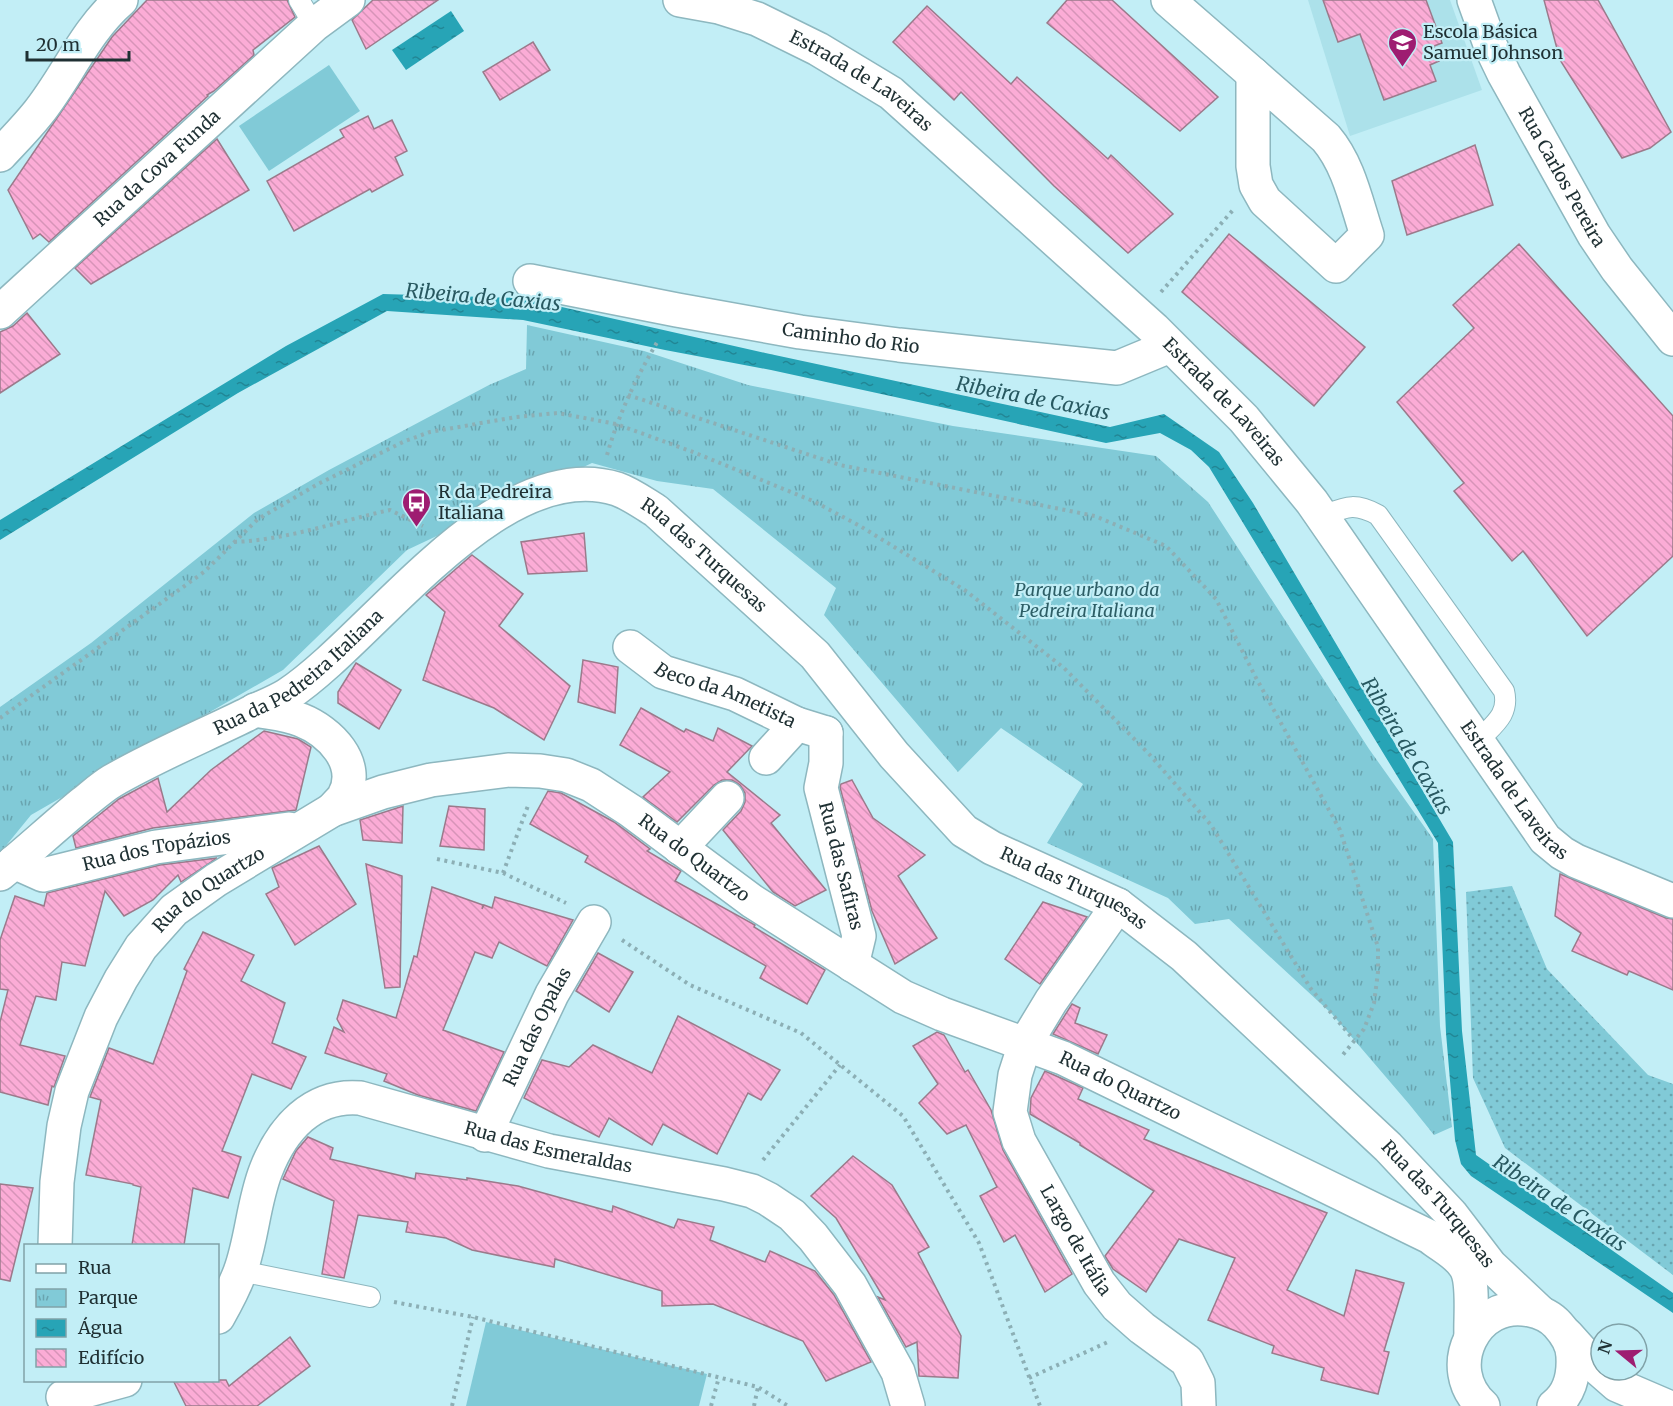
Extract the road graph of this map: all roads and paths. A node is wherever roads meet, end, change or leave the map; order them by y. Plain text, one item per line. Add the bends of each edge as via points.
1 (121, 0) edge
2 (348, 0) edge
3 (680, 0) edge
4 (1168, 0) edge
5 (1474, 0) edge
6 (306, 12) edge
7 (1253, 74) junction
8 (0, 155) edge
9 (1256, 185) junction
10 (530, 280) dead end
11 (0, 312) edge
12 (1139, 316) junction
13 (1673, 339) edge
14 (1170, 346) junction
15 (642, 368) dead end
16 (628, 395) junction
17 (616, 424) junction
18 (598, 485) junction
19 (1323, 516) junction
20 (234, 542) junction
21 (456, 542) junction
22 (630, 647) dead end
23 (858, 707) junction
24 (255, 710) junction
25 (0, 718) edge
26 (812, 729) junction
27 (1478, 741) junction
28 (766, 758) dead end
29 (540, 771) junction
30 (727, 798) dead end
31 (332, 810) junction
32 (303, 827) junction
33 (680, 848) junction
34 (437, 859) dead end
35 (7, 868) edge
36 (503, 873) junction
37 (1673, 901) edge
38 (1118, 905) junction
39 (594, 922) junction
40 (852, 965) junction
41 (1354, 1040) junction
42 (1026, 1044) junction
43 (840, 1065) junction
44 (1320, 1084) junction
45 (485, 1135) junction
46 (752, 1191) junction
47 (55, 1244) edge
48 (240, 1271) junction
49 (370, 1297) joint
50 (1540, 1312) junction
51 (219, 1316) edge
52 (473, 1317) junction
53 (1142, 1328) junction
54 (1567, 1335) junction
55 (1471, 1336) junction
56 (719, 1377) junction
57 (1029, 1378) junction
58 (116, 1382) edge
59 (758, 1387) junction
60 (61, 1394) edge
61 (1480, 1405) edge
62 (1557, 1405) edge
63 (452, 1406) edge
64 (711, 1406) edge
65 (754, 1406) edge
66 (788, 1406) edge
67 (908, 1406) edge
68 (1040, 1406) edge
69 (1199, 1406) edge
70 (1666, 1406) edge

1 - 8 street via 78,52 38,113
2 - 6 street, Rua da Cova Funda
3 - 12 street, Estrada de Laveiras via 758,19 891,93
4 - 7 street
5 - 13 street, Rua Carlos Pereira via 1504,74 1594,236
6 - 11 street, Rua da Cova Funda
7 - 9 street
7 - 9 street via 1336,150 1367,235 1336,266 1265,201
9 - 12 path
10 - 14 street, Caminho do Rio via 800,332 1117,368
12 - 14 street, Estrada de Laveiras
14 - 19 street, Estrada de Laveiras via 1244,419
15 - 16 path
16 - 17 path
16 - 41 path via 840,465 1095,516 1166,546 1216,599 1340,830 1378,948 1374,1003 1364,1029
17 - 18 path
17 - 20 path via 558,413 430,432 318,484 258,519
17 - 41 path via 795,494 860,526 966,591 1064,668 1149,754 1210,825 1311,989
18 - 21 street, Rua da Pedreira Italiana via 553,489 508,507
18 - 23 street, Rua das Turquesas via 633,496 656,512 815,655
19 - 27 street, Estrada de Laveiras
19 - 27 lane via 1350,506 1378,515 1504,691 1504,713
20 - 21 path via 300,532 390,510
20 - 25 path via 204,572
21 - 24 street, Rua da Pedreira Italiana via 318,672 285,696
22 - 26 street, Beco da Ametista via 663,672 735,694
23 - 26 street
23 - 38 street, Rua das Turquesas via 894,755 964,831 992,848
24 - 31 street via 286,715 315,727 345,755 348,783 344,796
24 - 35 street, Rua da Pedreira Italiana via 110,782
26 - 28 street
26 - 40 street, Rua das Safiras via 826,763 821,788 859,936
27 - 37 street, Estrada de Laveiras via 1545,839 1562,854
29 - 31 street, Rua do Quartzo via 431,780
29 - 33 street, Rua do Quartzo via 591,785
29 - 36 path
30 - 33 street
31 - 32 street, Rua do Quartzo
32 - 35 street, Rua dos Topázios via 156,847 43,875
32 - 47 street, Rua do Quartzo via 174,910 141,947 121,979 101,1017 63,1126
33 - 40 street, Rua do Quartzo via 752,901
34 - 36 path
36 - 39 path via 580,910
38 - 42 street, Largo de Itália via 1050,1001
38 - 44 street, Rua das Turquesas via 1184,956
39 - 43 path via 690,985 801,1033
39 - 45 street, Rua das Opalas via 552,994
40 - 42 street, Rua do Quartzo via 903,997
41 - 44 path
42 - 53 street, Largo de Itália via 1015,1076 1010,1112 1019,1141 1099,1283
42 - 55 street, Rua do Quartzo via 1430,1238 1465,1266 1470,1282
43 - 46 path via 759,1164
43 - 57 path via 903,1116 979,1243
44 - 50 street, Rua das Turquesas via 1396,1155 1452,1214 1490,1265
45 - 46 street, Rua das Esmeraldas
45 - 48 street, Rua das Esmeraldas via 360,1098 343,1096 322,1102 298,1119 279,1144 266,1171
46 - 67 street, Rua das Esmeraldas via 792,1215 850,1285 898,1372
48 - 49 lane
48 - 51 street, Rua das Esmeraldas
49 - 52 path
50 - 54 street, Rua das Turquesas
50 - 55 street via 1520,1308 1501,1311 1483,1321
52 - 56 path
52 - 63 path
53 - 57 path
53 - 69 street, Largo de Itália via 1187,1361 1198,1383
54 - 62 street via 1574,1371
54 - 70 street, Rua das Turquesas via 1617,1384
55 - 61 street, Rua do Quartzo via 1464,1353 1464,1372
56 - 59 path
56 - 64 path
57 - 68 path
58 - 60 street
59 - 65 path
59 - 66 path

